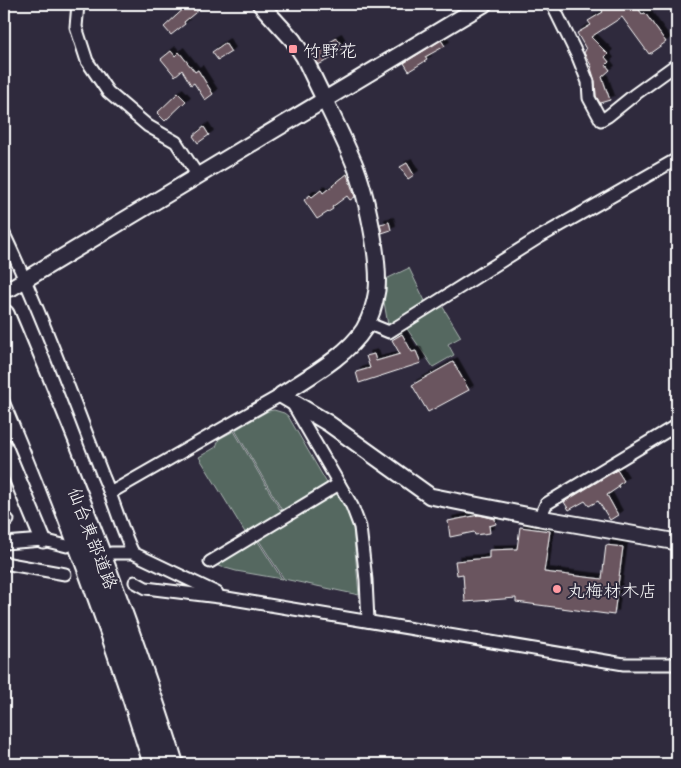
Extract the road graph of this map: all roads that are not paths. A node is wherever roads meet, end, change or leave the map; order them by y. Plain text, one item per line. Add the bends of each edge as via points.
1 (78, 4) edge
2 (260, 4) edge
3 (484, 4) edge
4 (552, 4) edge
5 (677, 64) edge
6 (324, 100) junction
7 (677, 159) edge
8 (198, 176) junction
9 (4, 234) edge
10 (25, 279) junction
11 (10, 288) dead end
12 (4, 315) edge
13 (367, 323) junction
14 (4, 359) edge
15 (286, 398) junction
16 (677, 425) edge
17 (4, 446) edge
18 (339, 484) junction
19 (110, 493) junction
20 (540, 518) junction
21 (43, 540) junction
22 (677, 542) edge
23 (4, 543) edge
24 (67, 546) dead end
25 (111, 553) dead end
26 (133, 553) junction
27 (210, 562) dead end
28 (4, 563) edge
29 (65, 574) dead end
30 (135, 582) dead end
31 (103, 585) junction
32 (228, 598) junction
33 (368, 621) junction
34 (677, 664) edge
35 (154, 764) edge
36 (173, 764) edge

1 - 8 street via 76,26 87,61 108,92 148,126 176,142
2 - 6 street via 293,40
3 - 6 street
4 - 5 street via 578,57 588,82 589,98 601,120
6 - 8 street
6 - 13 street via 354,164 373,239 377,288
7 - 13 street via 538,238 389,332
8 - 10 street
9 - 10 street
10 - 11 street
10 - 19 street
12 - 31 highway, 仙台東部道路 via 70,474
13 - 15 street via 349,347
14 - 31 highway, 仙台東部道路 via 53,480
15 - 18 street
15 - 19 street
15 - 20 street via 328,423 430,496
16 - 20 street via 546,504
17 - 21 street
18 - 27 street
18 - 33 street via 360,527
19 - 26 street
20 - 22 street
21 - 23 street
21 - 24 street
25 - 26 street
26 - 32 street
28 - 29 street
30 - 32 street via 146,588
31 - 35 highway, 仙台東部道路
31 - 36 highway, 仙台東部道路
32 - 33 street
33 - 34 street via 624,664

